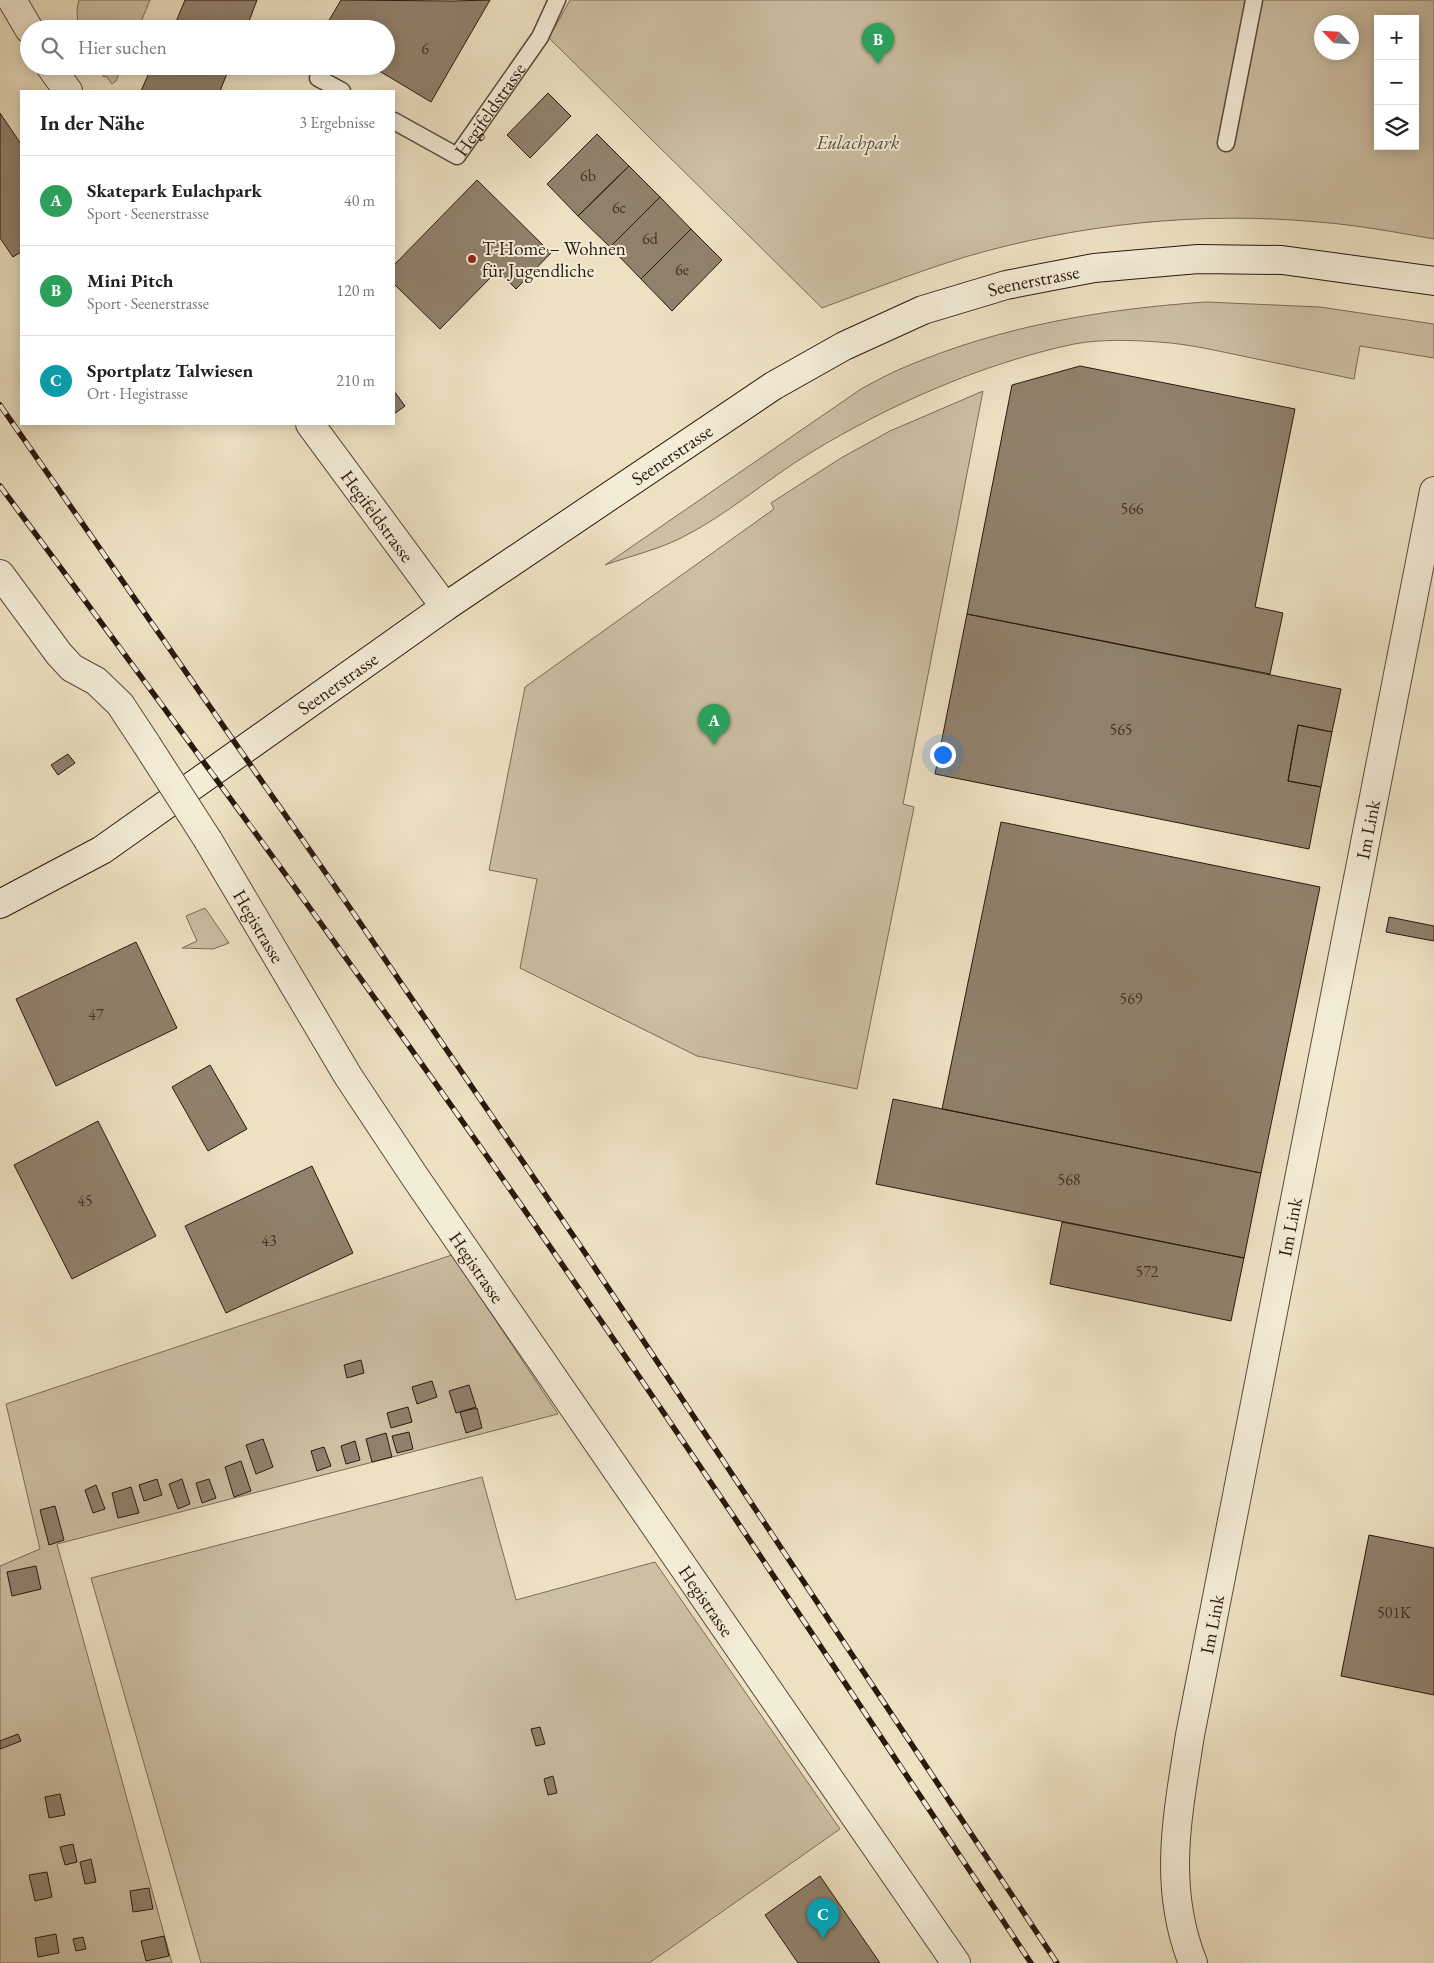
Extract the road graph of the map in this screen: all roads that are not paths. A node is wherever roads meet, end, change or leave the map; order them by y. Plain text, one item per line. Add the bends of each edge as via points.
1 (12, 0) edge
2 (557, 0) edge
3 (1254, 0) edge
4 (24, 20) edge
5 (56, 75) edge
6 (318, 78) dead end
7 (67, 90) edge
8 (340, 90) edge
9 (395, 122) edge
10 (1226, 143) dead end
11 (1434, 282) edge
12 (311, 425) edge
13 (1434, 492) edge
14 (0, 574) edge
15 (445, 607) junction
16 (0, 904) edge
17 (956, 1963) edge
18 (1193, 1963) edge

1 - 4 street
2 - 9 lane, Hegifeldstrasse via 540,37 456,156
3 - 10 lane
5 - 7 street
6 - 8 lane
11 - 15 street, Seenerstrasse via 1282,260 1198,259 1084,270 1006,285 923,310 844,346 773,386
12 - 15 street, Hegifeldstrasse
13 - 18 street, Im Link via 1190,1736 1174,1842 1174,1876 1179,1915
14 - 17 street, Hegistrasse, bridge via 59,654 72,668 96,681 120,704 208,840 348,1076 414,1177
15 - 16 street, Seenerstrasse via 102,850

